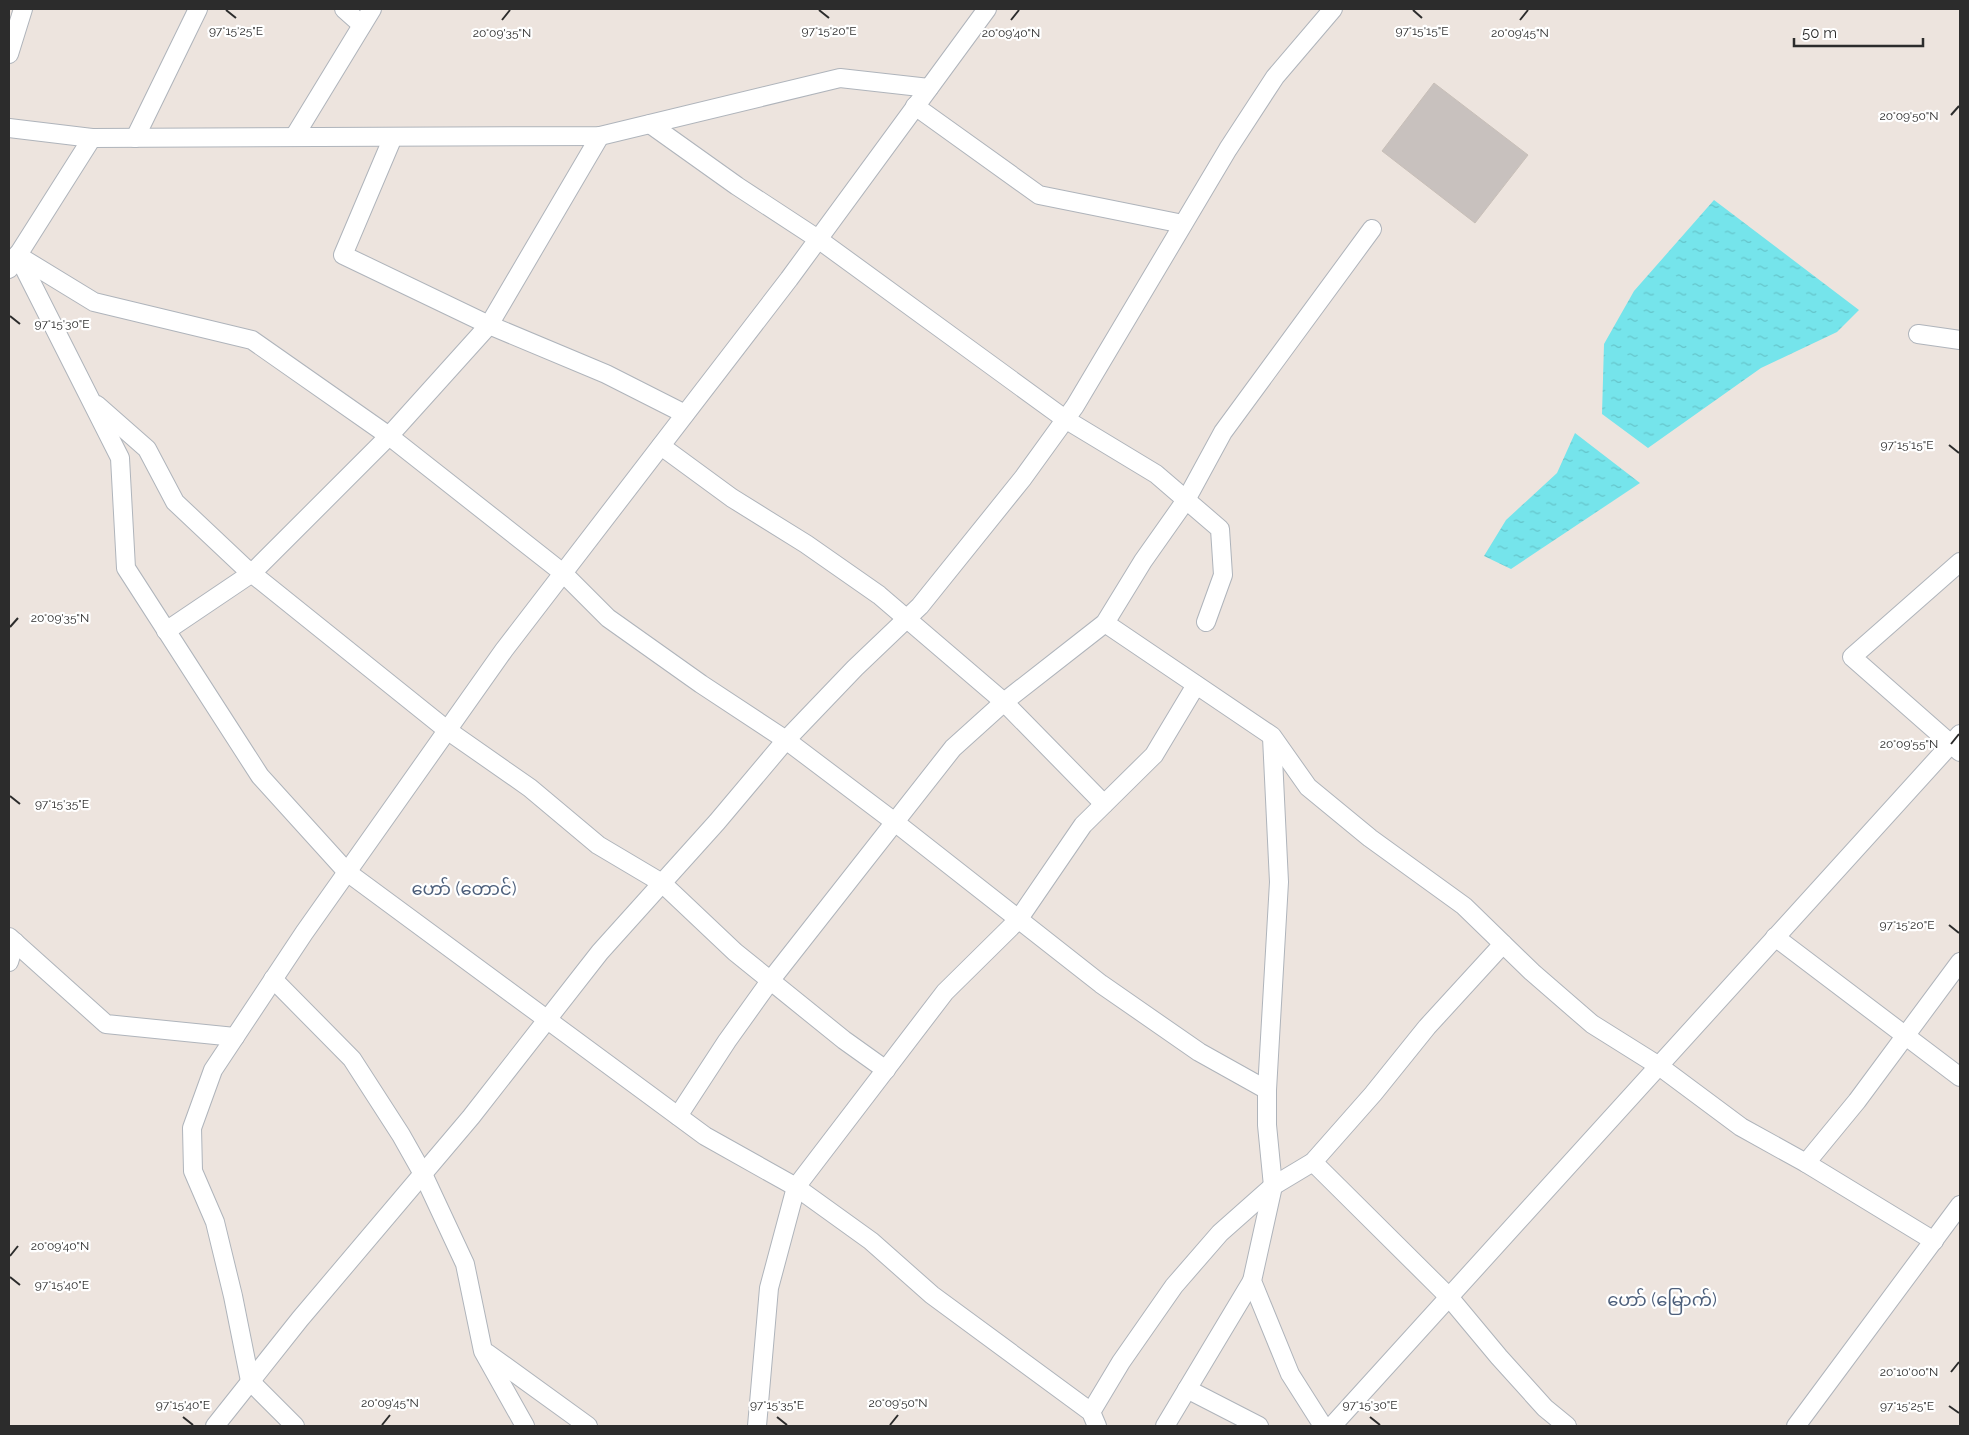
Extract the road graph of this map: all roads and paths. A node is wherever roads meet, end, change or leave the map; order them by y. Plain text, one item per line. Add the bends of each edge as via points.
1 (23, 9) edge
2 (344, 9) edge
3 (372, 9) edge
4 (987, 9) edge
5 (1332, 9) edge
6 (191, 11) edge
7 (362, 25) junction
8 (9, 54) edge
9 (929, 88) junction
10 (915, 106) junction
11 (650, 124) junction
12 (9, 128) edge
13 (393, 136) junction
14 (600, 136) junction
15 (294, 137) junction
16 (92, 138) junction
17 (135, 138) junction
18 (1183, 224) junction
19 (1372, 229) dead end
20 (818, 239) junction
21 (12, 258) edge
22 (490, 325) junction
23 (1918, 334) dead end
24 (1960, 340) edge
25 (89, 398) junction
26 (685, 414) junction
27 (1065, 419) junction
28 (389, 436) junction
29 (661, 446) junction
30 (1186, 500) junction
31 (1960, 562) edge
32 (252, 573) junction
33 (563, 573) junction
34 (907, 618) junction
35 (1206, 622) dead end
36 (1105, 623) junction
37 (166, 631) junction
38 (1196, 685) junction
39 (1004, 702) junction
40 (447, 730) junction
41 (1272, 736) junction
42 (786, 740) junction
43 (1957, 743) edge
44 (1104, 804) junction
45 (896, 823) junction
46 (347, 872) junction
47 (662, 883) junction
48 (1018, 920) junction
49 (1775, 937) junction
50 (12, 939) edge
51 (1503, 944) junction
52 (9, 962) edge
53 (1960, 962) edge
54 (273, 979) junction
55 (770, 981) junction
56 (546, 1020) junction
57 (235, 1037) junction
58 (1906, 1037) junction
59 (1659, 1066) junction
60 (886, 1070) junction
61 (1960, 1077) edge
62 (1267, 1090) junction
63 (678, 1116) junction
64 (1312, 1162) junction
65 (1806, 1163) junction
66 (423, 1174) junction
67 (1273, 1186) junction
68 (796, 1187) junction
69 (1960, 1205) edge
70 (1934, 1241) junction
71 (1252, 1281) junction
72 (1449, 1297) junction
73 (483, 1351) junction
74 (250, 1381) junction
75 (1187, 1390) junction
76 (1094, 1419) edge
77 (215, 1426) edge
78 (295, 1426) edge
79 (525, 1426) edge
80 (588, 1426) edge
81 (757, 1426) edge
82 (1165, 1426) edge
83 (1259, 1426) edge
84 (1323, 1426) edge
85 (1332, 1426) edge
86 (1566, 1426) edge
87 (1796, 1426) edge

1 - 8 street
2 - 7 street
3 - 7 street
4 - 9 street
5 - 18 street via 1275,77
6 - 17 street
7 - 15 street
9 - 10 street
9 - 11 street via 840,78
10 - 18 street via 1039,195
10 - 20 street
11 - 14 street
11 - 20 street via 736,186
12 - 16 street
13 - 14 street
13 - 15 street
13 - 22 street via 343,255
14 - 22 street
15 - 17 street
16 - 17 street
16 - 21 street
18 - 27 street
19 - 30 street via 1223,432
20 - 26 street
20 - 27 street
21 - 25 street
21 - 28 street via 94,302 252,340
22 - 26 street via 606,374
22 - 28 street
23 - 24 street
25 - 32 street via 147,449 176,502
25 - 37 street via 120,458 126,568
26 - 29 street
27 - 30 street via 1156,474
27 - 34 street via 1000,508
28 - 32 street
28 - 33 street
29 - 33 street
29 - 34 street via 732,498 879,594
30 - 35 street via 1220,529 1223,575
30 - 36 street
31 - 43 street via 1852,657
32 - 37 street
32 - 40 street
33 - 40 street
33 - 42 street via 608,618
34 - 39 street
34 - 42 street
36 - 38 street
36 - 39 street
37 - 46 street via 260,776
38 - 41 street
38 - 44 street via 1154,755
39 - 44 street
39 - 45 street via 953,748
40 - 46 street
40 - 47 street via 530,788 598,845
41 - 51 street via 1308,787 1370,838 1464,906
41 - 62 street via 1279,882
42 - 45 street
42 - 47 street
43 - 49 street
44 - 48 street via 1083,825
45 - 48 street
45 - 55 street
46 - 54 street
46 - 56 street
47 - 55 street
47 - 56 street via 600,952
48 - 60 street via 945,992
48 - 62 street via 1100,984 1199,1052
49 - 58 street
49 - 59 street
50 - 52 street
50 - 57 street via 106,1024
51 - 59 street via 1592,1024
51 - 64 street
53 - 58 street
54 - 57 street
54 - 66 street via 352,1058
55 - 60 street
55 - 63 street
56 - 63 street
56 - 66 street
57 - 74 street via 213,1070 192,1128 193,1171 215,1222 234,1296
58 - 61 street
58 - 65 street
59 - 65 street via 1741,1127
59 - 72 street
60 - 68 street
62 - 67 street
63 - 68 street via 705,1136
64 - 67 street
64 - 72 street
65 - 70 street
66 - 73 street via 465,1264
66 - 74 street
67 - 71 street
67 - 76 street via 1220,1233 1174,1286 1121,1362
68 - 76 street via 871,1241 932,1295
68 - 81 street via 769,1288
69 - 70 street
70 - 87 street
71 - 75 street
71 - 84 street via 1290,1374
72 - 85 street
72 - 86 street via 1545,1408
73 - 79 street
73 - 80 street
74 - 77 street
74 - 78 street
75 - 82 street
75 - 83 street

